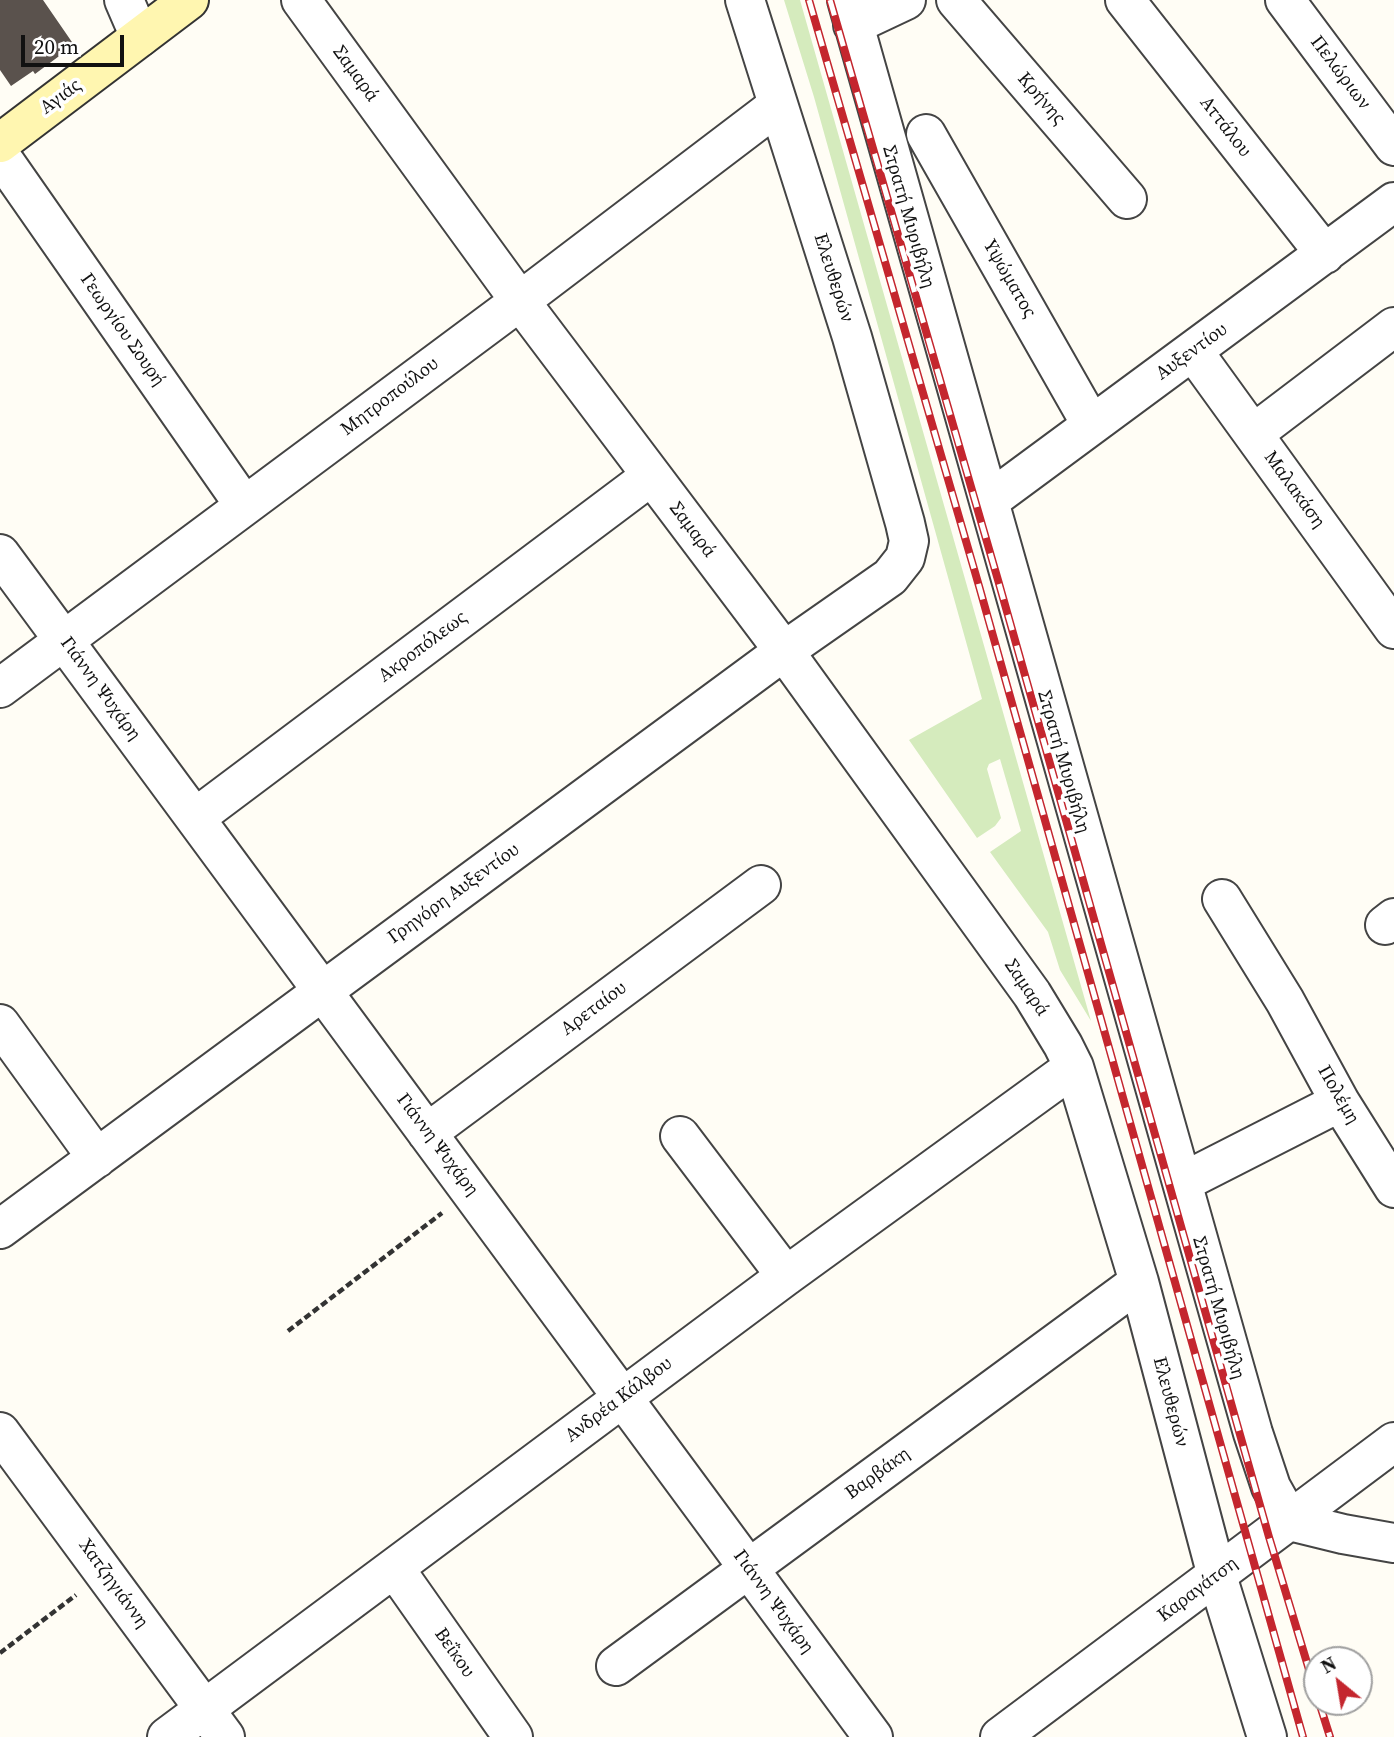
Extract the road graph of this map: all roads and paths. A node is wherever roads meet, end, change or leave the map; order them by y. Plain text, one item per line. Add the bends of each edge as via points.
1 (124, 0) edge
2 (189, 0) edge
3 (301, 0) edge
4 (745, 0) edge
5 (906, 0) edge
6 (956, 0) edge
7 (1125, 0) edge
8 (1285, 0) edge
9 (850, 12) edge
10 (140, 37) junction
11 (778, 105) junction
12 (926, 134) dead end
13 (0, 143) edge
14 (1394, 146) edge
15 (0, 155) edge
16 (1127, 199) dead end
17 (1394, 202) edge
18 (1325, 254) junction
19 (520, 301) junction
20 (1394, 327) edge
21 (1193, 351) junction
22 (1091, 424) junction
23 (1253, 434) junction
24 (651, 476) junction
25 (989, 501) junction
26 (244, 505) junction
27 (0, 554) edge
28 (905, 558) joint
29 (1389, 609) edge
30 (64, 640) junction
31 (783, 651) junction
32 (0, 688) edge
33 (195, 818) junction
34 (761, 885) dead end
35 (1222, 899) dead end
36 (323, 991) junction
37 (0, 1024) edge
38 (1074, 1067) junction
39 (1340, 1102) junction
40 (427, 1133) junction
41 (680, 1136) dead end
42 (97, 1158) junction
43 (1183, 1182) junction
44 (1394, 1188) edge
45 (471, 1191) junction
46 (0, 1229) edge
47 (786, 1276) junction
48 (1139, 1282) junction
49 (288, 1331) dead end
50 (623, 1397) junction
51 (0, 1432) edge
52 (1394, 1442) edge
53 (1290, 1521) junction
54 (1394, 1543) edge
55 (395, 1569) junction
56 (749, 1569) junction
57 (104, 1573) junction
58 (1217, 1576) junction
59 (0, 1653) edge
60 (616, 1666) dead end
61 (215, 1723) edge
62 (167, 1737) edge
63 (513, 1737) edge
64 (873, 1737) edge
65 (1000, 1737) edge
66 (1267, 1737) edge

1 - 10 street
2 - 10 main road, Αγιάς
3 - 19 street, Σαμαρά
4 - 11 street, Ελευθερών
5 - 9 street
6 - 16 street, Κρήνης
7 - 18 street, Αττάλου
8 - 14 street, Πελώριων
9 - 25 street, Στρατή Μυριβήλη
10 - 13 main road, Αγιάς
11 - 19 street, Μητροπούλου
11 - 28 street, Ελευθερών via 905,523 909,541
12 - 22 street, Υψώματος
15 - 26 street, Γεωργίου Σουρή
17 - 18 street, Αυξεντίου
18 - 21 street, Αυξεντίου
19 - 24 street, Σαμαρά
19 - 26 street, Μητροπούλου
20 - 23 street
21 - 22 street, Αυξεντίου
21 - 23 street, Μαλακάση
22 - 25 street, Αυξεντίου
23 - 29 street, Μαλακάση
24 - 31 street, Σαμαρά
24 - 33 street, Ακροπόλεως
25 - 43 street, Στρατή Μυριβήλη
26 - 30 street, Μητροπούλου
27 - 30 street, Γιάννη Ψυχάρη
28 - 31 street, Γρηγόρη Αυξεντίου via 890,577
30 - 32 street, Μητροπούλου
30 - 33 street, Γιάννη Ψυχάρη
31 - 36 street, Γρηγόρη Αυξεντίου
31 - 38 street, Σαμαρά via 1032,994
33 - 36 street, Γιάννη Ψυχάρη
34 - 40 street, Αρεταίου
35 - 39 street, Πολέμη
36 - 40 street, Γιάννη Ψυχάρη
36 - 42 street, Γρηγόρη Αυξεντίου
37 - 42 street
38 - 47 street, Ανδρέα Κάλβου
38 - 48 street, Ελευθερών
39 - 43 street
39 - 44 street, Πολέμη
40 - 45 street, Γιάννη Ψυχάρη
41 - 47 street
42 - 46 street, Γρηγόρη Αυξεντίου
43 - 53 street, Στρατή Μυριβήλη via 1258,1451
45 - 49 path
45 - 50 street, Γιάννη Ψυχάρη
47 - 50 street, Ανδρέα Κάλβου
48 - 56 street, Βαρβάκη
48 - 58 street, Ελευθερών
50 - 55 street, Ανδρέα Κάλβου
50 - 56 street, Γιάννη Ψυχάρη
51 - 57 street, Χατζηγιάννη
52 - 53 street, Καραγάτση
53 - 54 street
53 - 58 street, Καραγάτση
55 - 61 street, Ανδρέα Κάλβου
55 - 63 street, Βεΐκου
56 - 60 street, Βαρβάκη
56 - 64 street, Γιάννη Ψυχάρη
57 - 59 path
57 - 61 street, Χατζηγιάννη
58 - 65 street, Καραγάτση
58 - 66 street, Ελευθερών
61 - 62 street, Ανδρέα Κάλβου

